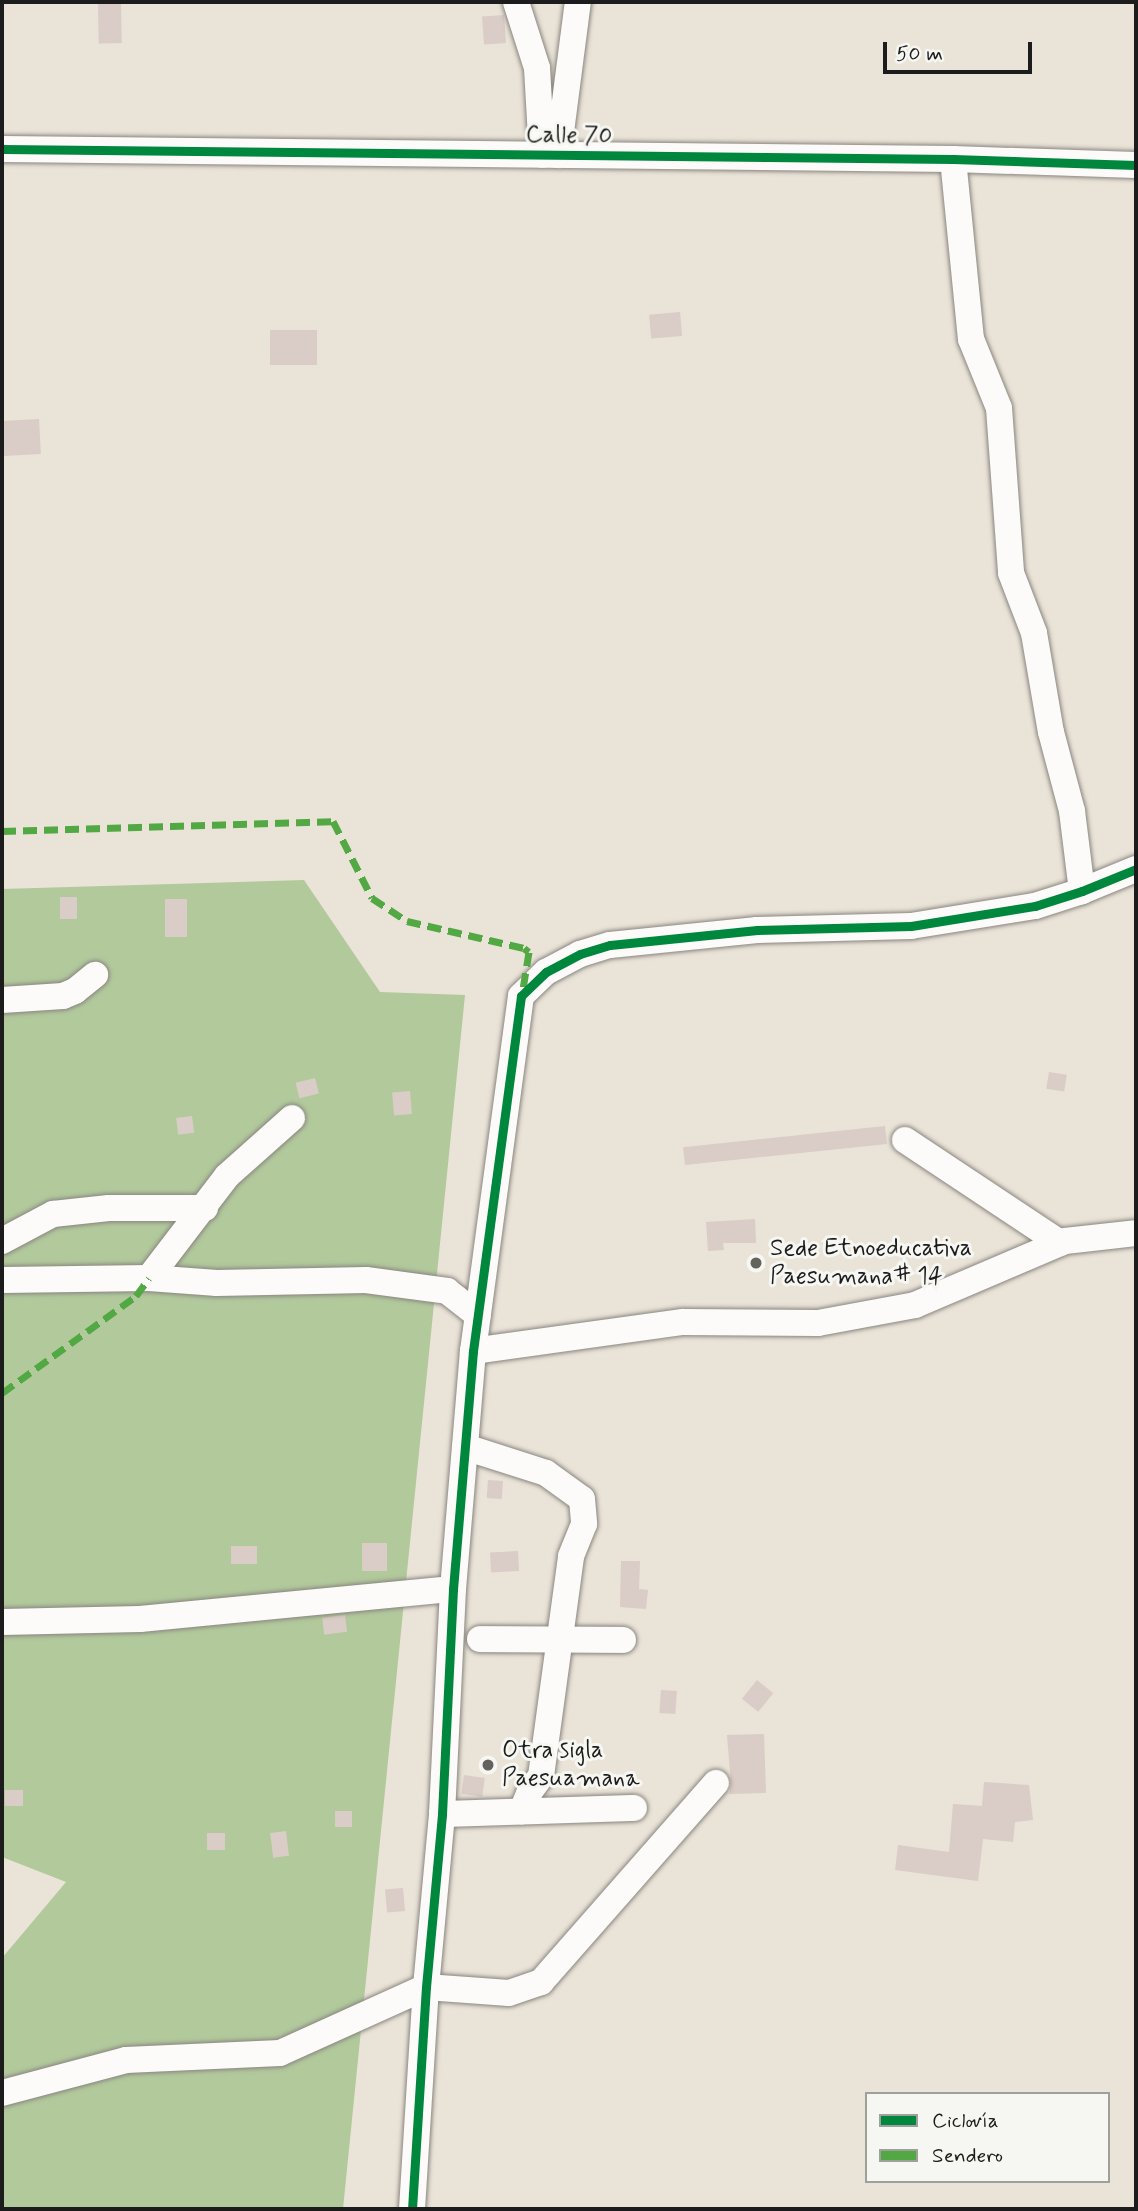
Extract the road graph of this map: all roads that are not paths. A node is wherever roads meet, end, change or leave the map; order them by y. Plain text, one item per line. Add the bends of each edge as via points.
1 (516, 2) edge
2 (578, 2) edge
3 (2, 149) edge
4 (550, 155) junction
5 (953, 159) junction
6 (1136, 165) edge
7 (1136, 869) edge
8 (1083, 891) junction
9 (95, 975) dead end
10 (2, 1000) edge
11 (292, 1118) dead end
12 (905, 1140) dead end
13 (205, 1208) junction
14 (1136, 1233) edge
15 (2, 1241) edge
16 (1060, 1243) junction
17 (149, 1279) junction
18 (2, 1280) edge
19 (478, 1315) junction
20 (472, 1351) junction
21 (465, 1447) junction
22 (453, 1589) junction
23 (2, 1622) edge
24 (480, 1639) dead end
25 (558, 1640) junction
26 (624, 1640) dead end
27 (716, 1783) dead end
28 (635, 1808) dead end
29 (522, 1811) junction
30 (442, 1814) junction
31 (426, 1987) junction
32 (2, 2092) edge
33 (412, 2209) edge

1 - 4 street via 537,68
2 - 4 street
3 - 4 street, Calle 70
4 - 5 street, Calle 70
5 - 6 street, Calle 70
5 - 8 street via 971,339 999,408 1011,573 1034,633 1051,732 1072,810
7 - 8 street
8 - 19 street via 1035,905 911,926 757,930 610,945 546,972 522,996
9 - 10 street via 63,996
11 - 13 street via 227,1176
12 - 16 street
13 - 15 street via 108,1208 53,1214
13 - 17 street
14 - 16 street
16 - 20 street via 915,1305 818,1322 683,1322
17 - 18 street
17 - 19 street via 217,1283 366,1280 447,1292
19 - 20 street
20 - 21 street
21 - 22 street
21 - 25 street via 546,1473 582,1499 584,1524 571,1558
22 - 23 street via 140,1619
22 - 30 street
24 - 25 street
25 - 26 street
25 - 29 street via 541,1776
27 - 31 street via 541,1982 509,1993
28 - 29 street
29 - 30 street
30 - 31 street
31 - 32 street via 280,2053 126,2060
31 - 33 street

